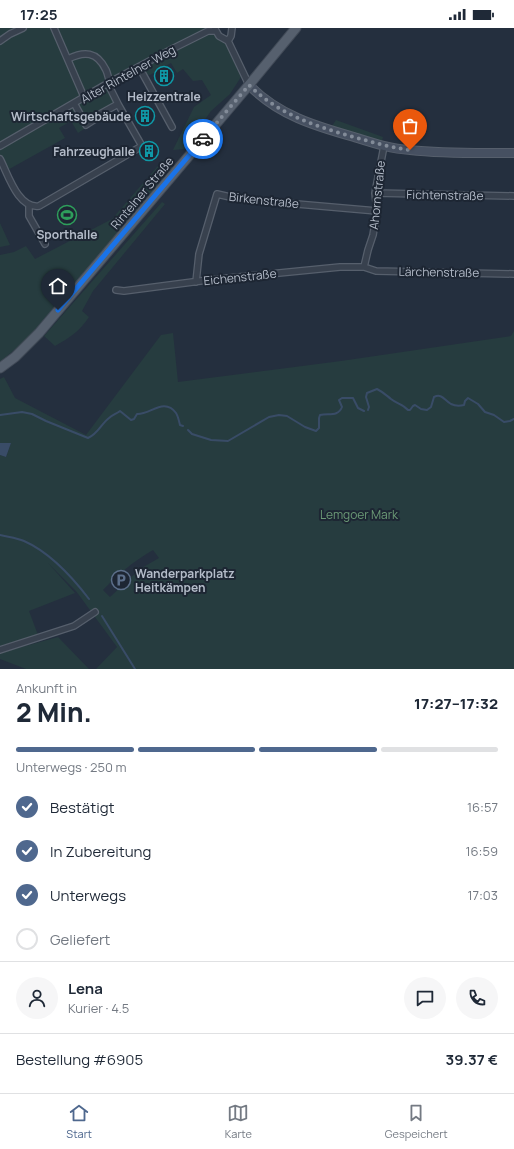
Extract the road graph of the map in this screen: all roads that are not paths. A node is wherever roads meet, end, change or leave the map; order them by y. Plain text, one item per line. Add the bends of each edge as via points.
1 (23, 28) edge
2 (54, 28) edge
3 (232, 28) edge
4 (296, 28) edge
5 (215, 29) edge
6 (0, 41) edge
7 (228, 41) junction
8 (68, 59) junction
9 (138, 67) junction
10 (109, 83) junction
11 (249, 85) junction
12 (84, 97) junction
13 (74, 103) junction
14 (118, 104) junction
15 (172, 128) dead end
16 (0, 146) edge
17 (384, 146) junction
18 (514, 153) edge
19 (0, 159) edge
20 (376, 193) junction
21 (514, 196) edge
22 (29, 205) junction
23 (377, 210) junction
24 (45, 244) dead end
25 (364, 267) junction
26 (514, 274) edge
27 (196, 282) junction
28 (116, 290) dead end
29 (0, 368) edge
30 (95, 612) dead end
31 (0, 650) edge

1 - 6 street
2 - 8 street
3 - 7 street
4 - 11 main road, Rintelner Straße
5 - 7 street, Alter Rintelner Weg via 219,36
5 - 9 street, Alter Rintelner Weg
7 - 11 street, Alter Rintelner Weg
8 - 10 street via 81,54 92,55 103,64
8 - 12 street
9 - 10 street, Alter Rintelner Weg
9 - 15 street
10 - 12 street, Alter Rintelner Weg
10 - 14 street
11 - 17 main road via 269,102 310,124
11 - 29 main road, Rintelner Straße via 39,333
12 - 13 street, Alter Rintelner Weg
13 - 14 street via 86,125
13 - 16 street, Alter Rintelner Weg
14 - 22 street via 142,146 39,206
17 - 18 main road via 410,150
17 - 20 street, Ahornstraße
19 - 22 street via 21,198
20 - 21 street, Fichtenstraße
20 - 23 street, Ahornstraße
22 - 24 street via 29,216
23 - 25 street, Ahornstraße
23 - 27 street, Birkenstraße via 239,199 217,194 198,254
25 - 26 street, Lärchenstraße via 376,271
25 - 27 street, Eichenstraße
27 - 28 street, Eichenstraße
30 - 31 street via 74,626

